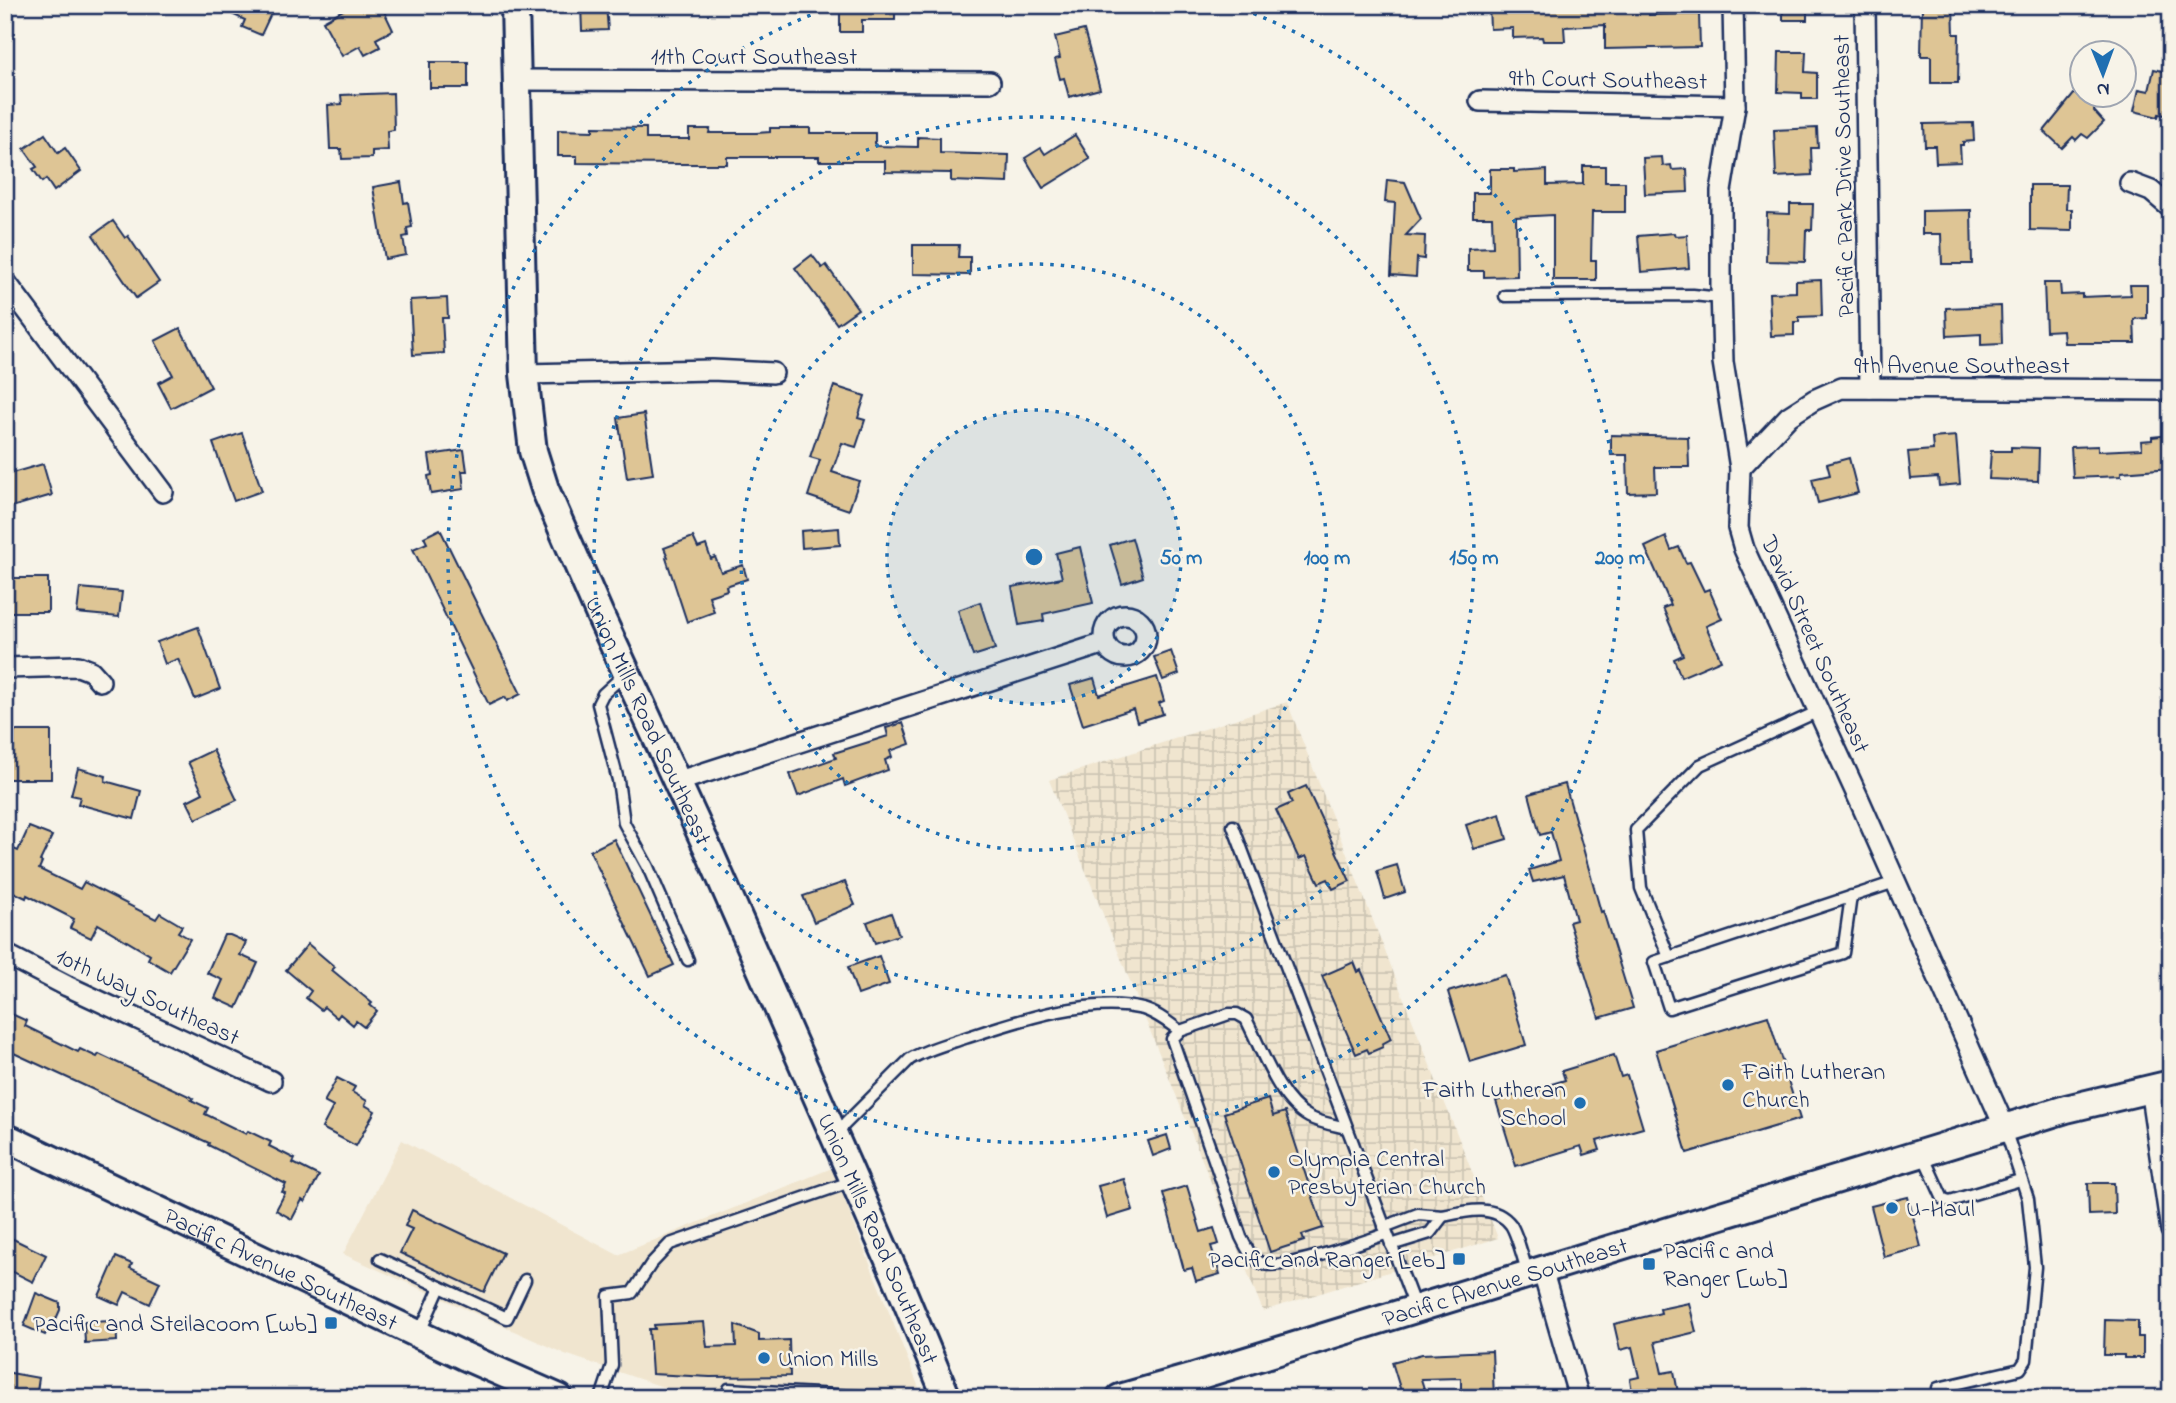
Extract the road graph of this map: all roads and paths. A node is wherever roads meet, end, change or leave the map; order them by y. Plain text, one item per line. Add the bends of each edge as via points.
1 (515, 5) edge
2 (1733, 5) edge
3 (1865, 5) edge
4 (517, 80) junction
5 (990, 82) dead end
6 (1480, 101) dead end
7 (1735, 106) junction
8 (2130, 183) dead end
9 (2171, 208) edge
10 (5, 281) edge
11 (1505, 296) dead end
12 (1721, 298) junction
13 (773, 373) dead end
14 (524, 374) junction
15 (1870, 387) junction
16 (2169, 388) edge
17 (1740, 468) junction
18 (163, 492) dead end
19 (1105, 643) dead end
20 (5, 668) edge
21 (626, 672) junction
22 (100, 681) dead end
23 (1819, 711) junction
24 (676, 782) junction
25 (1233, 826) dead end
26 (1895, 882) junction
27 (1851, 897) junction
28 (5, 954) edge
29 (1669, 957) junction
30 (688, 960) dead end
31 (1180, 1031) junction
32 (271, 1081) dead end
33 (2161, 1086) edge
34 (1347, 1128) junction
35 (2005, 1128) junction
36 (834, 1135) junction
37 (5, 1137) edge
38 (1923, 1154) junction
39 (2020, 1180) junction
40 (854, 1181) junction
41 (1443, 1216) junction
42 (1385, 1230) junction
43 (2171, 1230) edge
44 (1391, 1245) junction
45 (380, 1259) dead end
46 (1535, 1271) junction
47 (525, 1280) dead end
48 (440, 1287) junction
49 (1415, 1308) junction
50 (419, 1334) junction
51 (1938, 1388) dead end
52 (559, 1398) edge
53 (601, 1398) edge
54 (726, 1398) edge
55 (891, 1398) edge
56 (947, 1398) edge
57 (1120, 1398) edge
58 (1579, 1398) edge

1 - 4 main road, Union Mills Road Southeast
2 - 7 street, David Street Southeast
3 - 15 street, Pacific Park Drive Southeast
4 - 5 street, 11th Court Southeast
4 - 14 main road, Union Mills Road Southeast
6 - 7 street, 9th Court Southeast
7 - 12 street, David Street Southeast via 1721,191
8 - 9 street via 2151,191
10 - 18 street
11 - 12 lane
12 - 17 street, David Street Southeast via 1723,362
13 - 14 street
14 - 21 main road, Union Mills Road Southeast via 533,451 545,489
15 - 16 street, 9th Avenue Southeast
15 - 17 street, 9th Avenue Southeast via 1841,388 1814,400 1789,416
17 - 23 street, David Street Southeast via 1738,528 1744,549
19 - 24 street
20 - 22 street via 78,666
21 - 24 main road, Union Mills Road Southeast
21 - 30 lane via 598,704 624,823
23 - 26 street, David Street Southeast
23 - 29 lane via 1700,765 1636,830 1641,888
24 - 36 main road, Union Mills Road Southeast
25 - 34 lane
26 - 27 lane
26 - 35 street, David Street Southeast
27 - 29 lane
27 - 29 lane via 1843,953 1669,1009 1654,962
28 - 32 street, 10th Way Southeast
31 - 34 lane via 1229,1014 1241,1016 1293,1103 1313,1119
31 - 36 lane via 1146,1010 1124,1006 1059,1012 981,1032 910,1059
31 - 42 lane via 1172,1039 1173,1045 1241,1237 1253,1257 1276,1266 1294,1263
33 - 35 main road, Pacific Avenue Southeast
33 - 43 street
34 - 42 lane
35 - 38 main road, Pacific Avenue Southeast
35 - 39 lane
36 - 40 main road, Union Mills Road Southeast
37 - 50 main road, Pacific Avenue Southeast
38 - 39 lane via 1942,1199 1950,1201
38 - 46 main road, Pacific Avenue Southeast
39 - 51 lane via 2028,1199 2035,1267 2026,1360 2020,1368
40 - 53 lane via 670,1244 632,1293 609,1296 612,1365
40 - 56 main road, Union Mills Road Southeast
41 - 42 lane via 1418,1214
41 - 44 lane via 1430,1233
41 - 46 lane via 1477,1209 1493,1213 1510,1225
42 - 44 lane
44 - 49 lane
45 - 48 lane
46 - 49 main road, Pacific Avenue Southeast
46 - 58 street
47 - 48 lane via 507,1318
48 - 50 lane
49 - 57 main road, Pacific Avenue Southeast
50 - 52 main road, Pacific Avenue Southeast
54 - 55 lane via 729,1390

